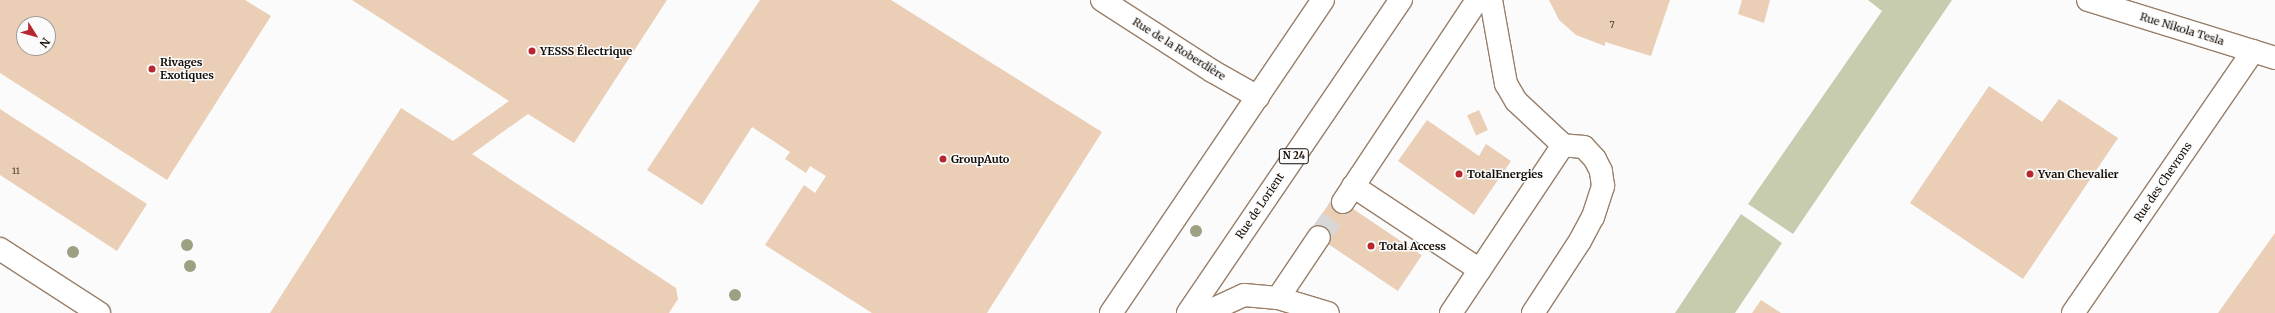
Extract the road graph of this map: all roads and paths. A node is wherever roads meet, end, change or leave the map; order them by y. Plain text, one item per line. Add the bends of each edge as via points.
1 (1102, 0) edge
2 (1323, 0) edge
3 (1401, 0) edge
4 (1477, 0) edge
5 (1491, 0) edge
6 (2088, 0) edge
7 (2253, 51) junction
8 (2275, 58) edge
9 (1258, 97) junction
10 (1563, 145) junction
11 (1319, 237) tunnel mouth
12 (0, 249) edge
13 (1480, 270) junction
14 (1278, 298) junction
15 (99, 313) edge
16 (1111, 313) edge
17 (1188, 313) edge
18 (1205, 313) edge
19 (1328, 313) edge
20 (1451, 313) edge
21 (1533, 313) edge
22 (2074, 313) edge

1 - 9 street, Rue de la Roberdière via 1212,72
2 - 9 street
3 - 17 street, Rue de Lorient / N 24
4 - 13 street via 1348,194
5 - 10 street via 1506,84 1516,101
6 - 7 street, Rue Nikola Tesla
7 - 8 street, Rue Nikola Tesla
7 - 22 street, Rue des Chevrons
9 - 16 street
10 - 13 street
10 - 21 street via 1584,147 1601,171 1603,186 1594,217
11 - 14 street
12 - 15 street
13 - 20 street
14 - 18 street via 1244,295
14 - 19 street

